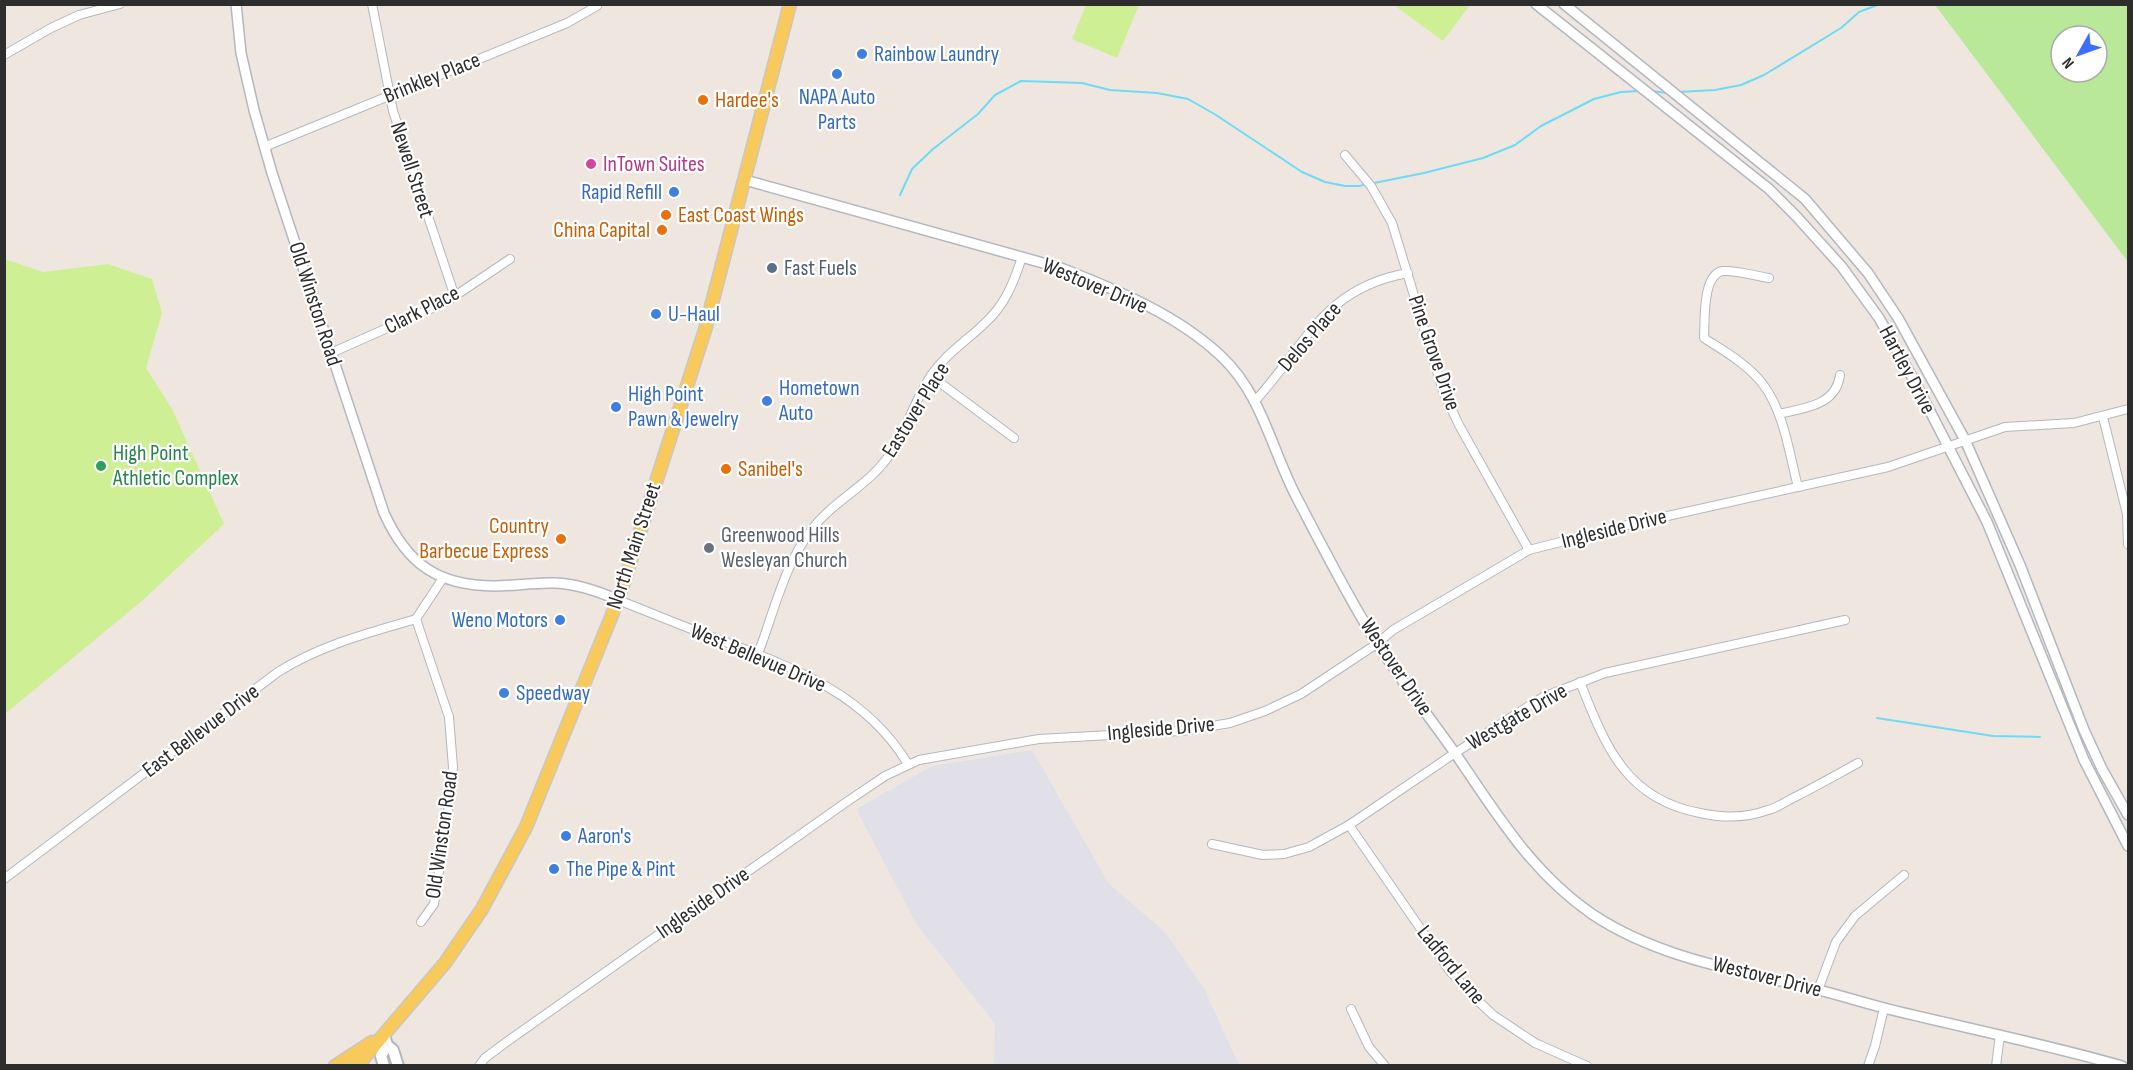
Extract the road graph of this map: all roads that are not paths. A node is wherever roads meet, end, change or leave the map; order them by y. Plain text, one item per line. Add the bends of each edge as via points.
1 (120, 4) edge
2 (236, 4) edge
3 (372, 4) edge
4 (790, 4) edge
5 (1536, 4) edge
6 (1564, 4) edge
7 (597, 6) dead end
8 (4, 55) edge
9 (389, 95) junction
10 (264, 147) junction
11 (1345, 155) dead end
12 (745, 180) junction
13 (1022, 257) junction
14 (510, 259) dead end
15 (1408, 273) junction
16 (1769, 278) dead end
17 (451, 297) junction
18 (331, 353) junction
19 (1840, 375) dead end
20 (932, 376) junction
21 (1255, 401) junction
22 (2128, 409) edge
23 (1779, 414) junction
24 (2103, 417) junction
25 (1014, 438) dead end
26 (1965, 440) junction
27 (1947, 446) junction
28 (1798, 487) junction
29 (2128, 544) edge
30 (1529, 550) junction
31 (443, 578) junction
32 (618, 600) junction
33 (416, 619) junction
34 (1845, 620) dead end
35 (1378, 643) junction
36 (758, 654) junction
37 (1580, 682) junction
38 (1455, 753) junction
39 (1858, 763) dead end
40 (908, 764) junction
41 (2128, 815) edge
42 (1348, 825) junction
43 (1212, 844) dead end
44 (2128, 846) edge
45 (1904, 875) dead end
46 (4, 879) edge
47 (421, 922) dead end
48 (1818, 990) junction
49 (1884, 1008) junction
50 (1351, 1009) dead end
51 (2000, 1035) junction
52 (385, 1040) junction
53 (335, 1065) edge
54 (357, 1065) edge
55 (384, 1065) edge
56 (398, 1065) edge
57 (479, 1065) edge
58 (1385, 1065) edge
59 (1587, 1065) edge
60 (1868, 1065) edge
61 (1996, 1065) edge
62 (2122, 1065) edge

1 - 8 street via 80,15
2 - 10 street, Old Winston Road via 241,53
3 - 9 street, Newell Street
4 - 12 main road, North Main Street
5 - 27 street, Hartley Drive via 1769,189 1796,216 1842,267 1879,318
6 - 26 street, Hartley Drive via 1804,199 1868,273 1898,318
7 - 9 street, Brinkley Place via 567,23
9 - 10 street, Brinkley Place
9 - 17 street, Newell Street via 453,291
10 - 18 street, Old Winston Road
11 - 15 street, Pine Grove Drive via 1387,211
12 - 13 street, Westover Drive
12 - 32 main road, North Main Street via 705,330
13 - 20 street, Eastover Place via 1013,285 1000,307
13 - 21 street, Westover Drive via 1098,283 1178,325 1224,359
14 - 17 street, Clark Place
15 - 21 street, Delos Place via 1372,282 1338,301
15 - 30 street, Pine Grove Drive via 1443,391
16 - 23 street via 1722,271 1714,274 1707,288 1704,338 1761,382
17 - 18 street, Clark Place
18 - 31 street, Old Winston Road via 394,536 406,552
19 - 23 street via 1835,390 1824,401
20 - 25 street
20 - 36 street, Eastover Place via 884,463 825,515 805,539 781,587
21 - 35 street, Westover Drive via 1296,496
22 - 24 street, Ingleside Drive
23 - 28 street
24 - 26 street, Ingleside Drive via 2074,423 2005,427
24 - 29 street via 2127,514
26 - 27 street, Ingleside Drive
26 - 41 street, Hartley Drive via 2020,565 2084,730
27 - 28 street, Ingleside Drive via 1888,467
27 - 44 street, Hartley Drive via 1987,522 2084,760
28 - 30 street, Ingleside Drive
30 - 35 street, Ingleside Drive via 1393,630
31 - 32 street, Old Winston Road via 481,586 558,583
31 - 33 street
32 - 36 street, West Bellevue Drive
32 - 52 main road, North Main Street via 506,866 445,963
33 - 46 street, East Bellevue Drive via 333,644 293,663
33 - 47 street, Old Winston Road via 449,717 453,766 434,904
34 - 37 street, Westgate Drive
35 - 38 street, Westover Drive
35 - 40 street, Ingleside Drive via 1301,694 1230,723 1182,731 1039,739
36 - 40 street, West Bellevue Drive via 795,668 837,692 883,730
37 - 38 street, Westgate Drive via 1543,697
37 - 39 street via 1612,754 1625,771 1657,799 1685,811 1719,817 1769,810
38 - 42 street, Westgate Drive
38 - 48 street, Westover Drive via 1521,849 1553,882 1592,913 1651,946
40 - 57 street, Ingleside Drive via 837,809
42 - 43 street, Westgate Drive via 1309,848 1284,854 1263,855
42 - 59 street, Ladford Lane via 1449,970 1474,997 1535,1043
45 - 48 street via 1855,916 1836,942
48 - 49 street, Westover Drive
49 - 51 street, Westover Drive
49 - 60 street
50 - 58 street via 1369,1047
51 - 61 street
51 - 62 street, Westover Drive
52 - 53 main road
52 - 54 main road, North Main Street
52 - 55 main road via 381,1056
52 - 56 main road

